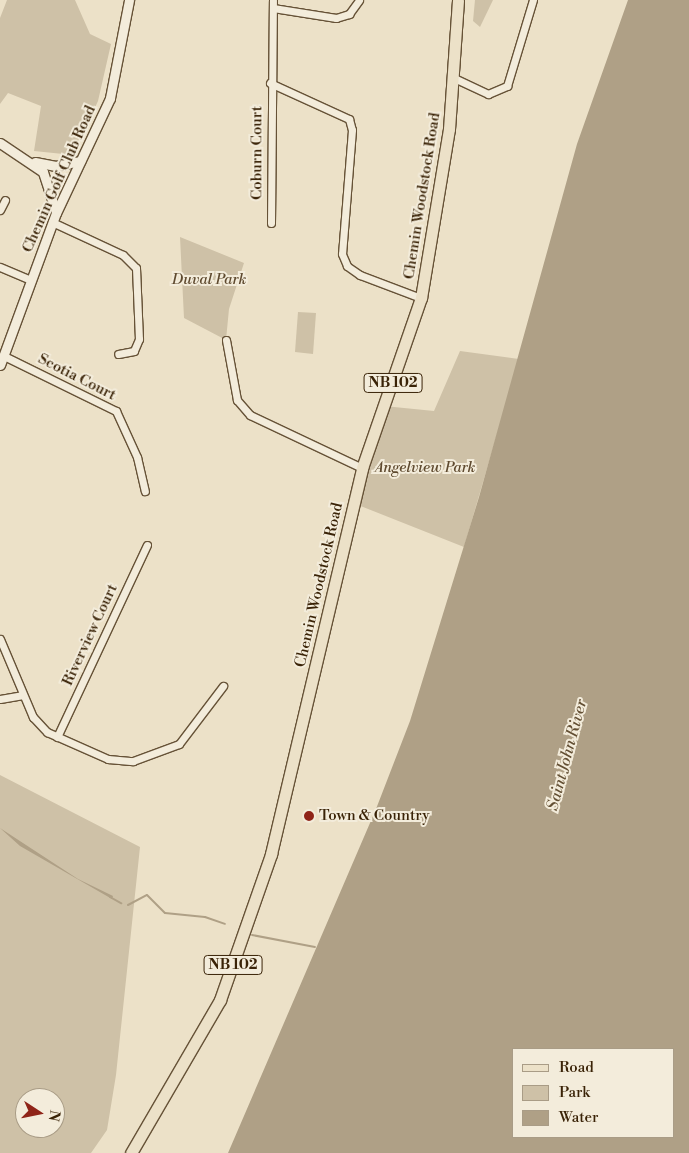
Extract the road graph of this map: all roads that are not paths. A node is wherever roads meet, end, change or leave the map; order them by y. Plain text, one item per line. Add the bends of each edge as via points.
1 (129, 0) edge
2 (359, 0) edge
3 (458, 0) edge
4 (533, 0) edge
5 (273, 4) edge
6 (454, 78) junction
7 (270, 83) junction
8 (0, 143) edge
9 (80, 161) junction
10 (34, 162) junction
11 (5, 200) dead end
12 (0, 210) edge
13 (56, 213) junction
14 (52, 222) junction
15 (272, 223) dead end
16 (0, 267) edge
17 (31, 280) junction
18 (421, 298) junction
19 (226, 340) dead end
20 (118, 354) dead end
21 (4, 356) junction
22 (0, 364) edge
23 (362, 468) junction
24 (145, 491) dead end
25 (147, 545) dead end
26 (0, 639) edge
27 (223, 686) dead end
28 (22, 695) junction
29 (0, 699) edge
30 (57, 737) junction
31 (131, 1153) edge

1 - 9 street, Chemin Golf Club Road via 115,85
2 - 5 street via 350,14 336,18
3 - 6 main road, Chemin Woodstock Road / NB 102
4 - 6 street via 507,86 488,94
5 - 7 street, Coburn Court
6 - 18 main road, Chemin Woodstock Road / NB 102
7 - 15 street, Coburn Court
7 - 18 street via 349,119 352,130 342,254 347,266 360,275
8 - 10 street
9 - 10 street via 56,166
9 - 13 street, Chemin Golf Club Road
10 - 13 street via 48,180
11 - 12 street
13 - 14 street, Chemin Golf Club Road
14 - 17 street, Chemin Golf Club Road
14 - 20 street via 123,255 136,268 139,339 134,351
16 - 17 street
17 - 21 street, Chemin Golf Club Road
18 - 23 main road, Chemin Woodstock Road / NB 102
19 - 23 street via 233,388 250,415
21 - 22 street, Chemin Golf Club Road
21 - 24 street, Scotia Court via 116,411 137,457
23 - 31 main road, Chemin Woodstock Road / NB 102 via 289,784 256,902 202,1038
25 - 30 street, Riverview Court
26 - 28 street
27 - 30 street via 196,726 179,744 159,754 133,761 108,759
28 - 29 street
28 - 30 street via 33,717

